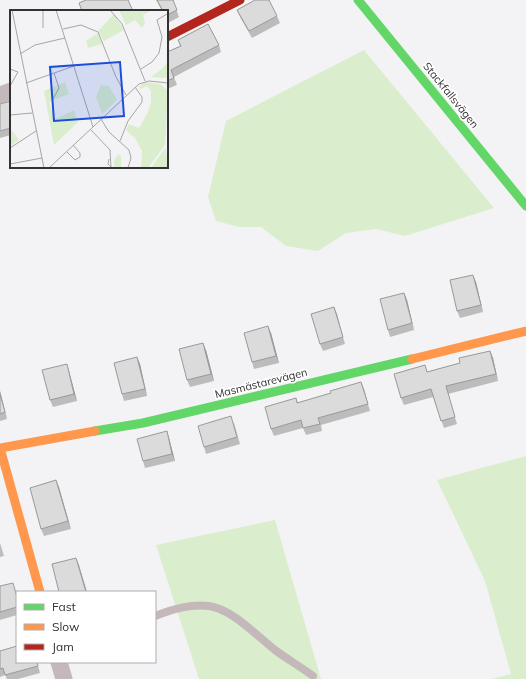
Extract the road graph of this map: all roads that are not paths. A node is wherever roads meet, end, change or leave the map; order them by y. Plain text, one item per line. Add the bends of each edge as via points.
1 (240, 0) edge
2 (358, 0) edge
3 (168, 36) edge
4 (10, 92) edge
5 (0, 94) edge
6 (526, 206) edge
7 (526, 331) edge
8 (0, 448) edge
9 (40, 591) edge
10 (156, 616) edge
11 (59, 663) edge
12 (313, 676) dead end
13 (64, 679) edge

1 - 3 street
2 - 6 street, Stackfallsvägen
4 - 5 street
7 - 8 street, Masmästarevägen via 151,421
8 - 9 street
10 - 12 lane via 185,606 216,607 240,621 276,651
11 - 13 street

